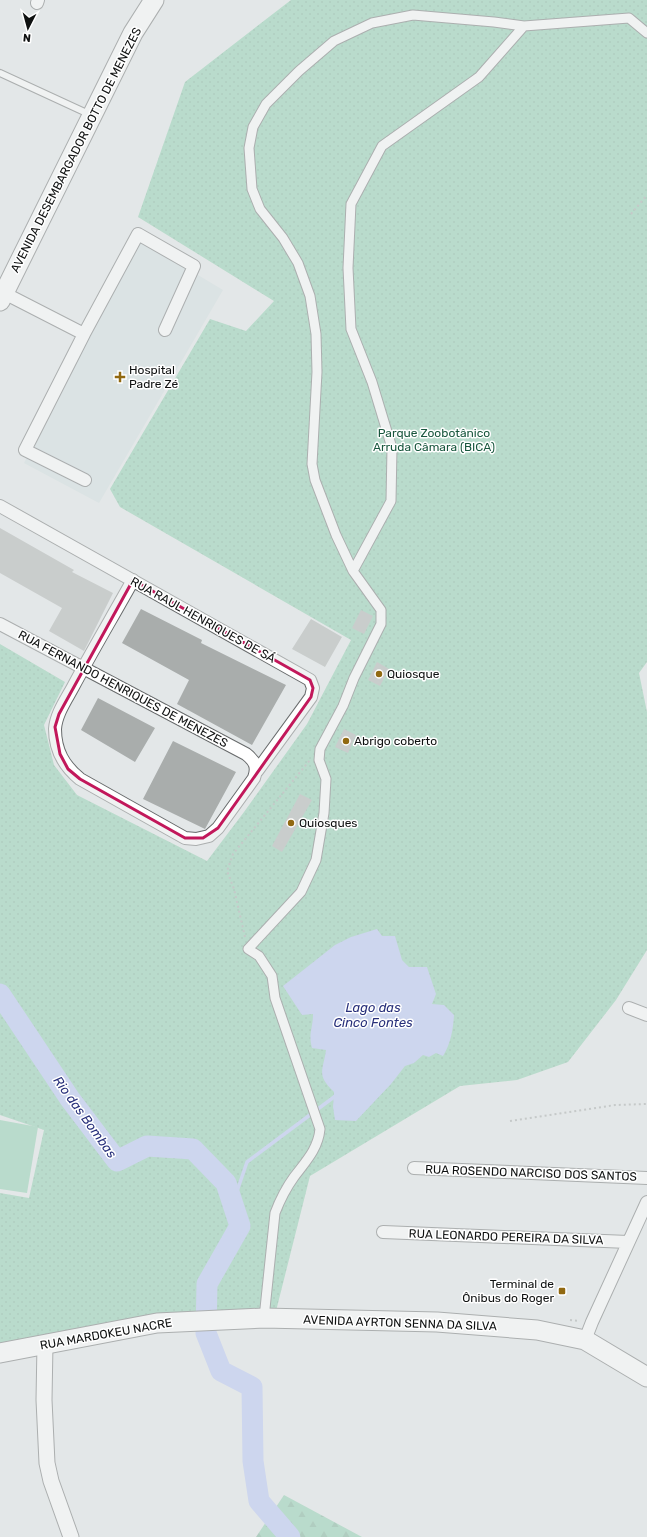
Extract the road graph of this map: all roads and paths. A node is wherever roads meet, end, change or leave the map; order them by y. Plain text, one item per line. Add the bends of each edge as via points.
1 (153, 0) edge
2 (524, 26) junction
3 (647, 33) edge
4 (0, 73) edge
5 (92, 116) junction
6 (647, 195) edge
7 (631, 214) dead end
8 (2, 297) edge
9 (165, 330) dead end
10 (84, 334) junction
11 (85, 480) dead end
12 (0, 506) edge
13 (353, 571) junction
14 (133, 580) junction
15 (0, 624) edge
16 (83, 668) junction
17 (320, 748) junction
18 (257, 771) junction
19 (248, 949) junction
20 (629, 1008) dead end
21 (647, 1015) edge
22 (647, 1104) edge
23 (510, 1121) dead end
24 (414, 1168) dead end
25 (647, 1178) edge
26 (647, 1202) edge
27 (383, 1232) dead end
28 (628, 1242) junction
29 (264, 1318) junction
30 (237, 1319) joint
31 (585, 1340) junction
32 (45, 1344) junction
33 (0, 1353) edge
34 (647, 1377) edge
35 (71, 1537) edge

1 - 5 main road, AVENIDA DESEMBARGADOR BOTTO DE MENEZES via 133,33
2 - 3 street via 629,18
2 - 13 street via 479,77 382,146 351,204 348,268 352,329 372,382 392,448 391,501
2 - 13 street via 413,15 372,23 334,42 299,71 266,104 253,127 249,148 252,189 260,210 283,238 298,263 310,296 316,334 317,372 312,464 320,494
4 - 5 lane
5 - 8 main road, AVENIDA DESEMBARGADOR BOTTO DE MENEZES
6 - 7 path
8 - 10 street
9 - 10 street via 194,266 138,234
10 - 11 street via 25,450
12 - 14 street, RUA RAUL HENRIQUES DE SÁ
13 - 17 street via 381,610 381,624 343,706
14 - 16 street
14 - 18 street, RUA RAUL HENRIQUES DE SÁ via 310,680 313,688 311,697
15 - 16 street, RUA FERNANDO HENRIQUES DE MENEZES
16 - 18 street, RUA FERNANDO HENRIQUES DE MENEZES via 246,754 256,765
16 - 18 street via 59,714 55,728 60,754 68,768 80,778 185,838 196,839 209,836 218,828
17 - 19 street via 319,760 326,780 324,813 316,860 301,892
17 - 19 path via 233,854 227,871 234,889
19 - 29 street via 259,956 272,976 275,998 320,1129 317,1146 282,1196 275,1213
20 - 21 street
22 - 23 path via 614,1105
24 - 25 street, RUA ROSENDO NARCISO DOS SANTOS
26 - 28 street
27 - 28 street, RUA LEONARDO PEREIRA DA SILVA
28 - 31 street
29 - 30 main road, AVENIDA AYRTON SENNA DA SILVA
29 - 31 main road, AVENIDA AYRTON SENNA DA SILVA via 458,1323 537,1330
30 - 32 main road, RUA MARDOKEU NACRE via 158,1323
31 - 34 main road, AVENIDA AYRTON SENNA DA SILVA
32 - 33 main road, RUA MARDOKEU NACRE
32 - 35 street via 47,1463

